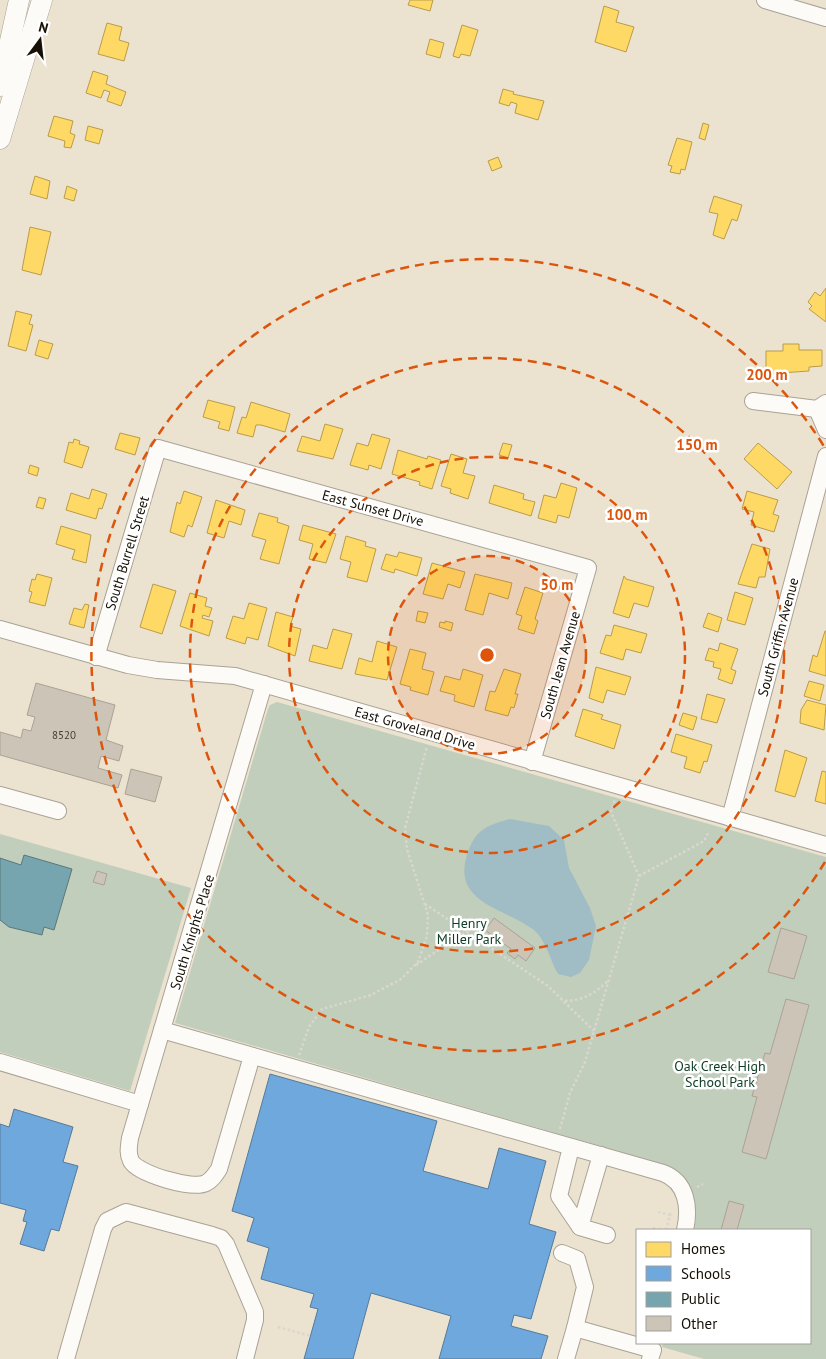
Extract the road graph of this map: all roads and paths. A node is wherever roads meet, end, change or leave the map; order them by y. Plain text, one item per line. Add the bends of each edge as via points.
1 (19, 0) edge
2 (42, 0) edge
3 (765, 0) edge
4 (826, 18) edge
5 (0, 86) edge
6 (0, 139) edge
7 (753, 401) dead end
8 (821, 406) edge
9 (826, 430) edge
10 (158, 448) joint
11 (826, 456) edge
12 (588, 568) joint
13 (1, 635) edge
14 (96, 657) junction
15 (264, 684) junction
16 (431, 733) junction
17 (532, 762) junction
18 (618, 786) junction
19 (0, 795) edge
20 (58, 811) dead end
21 (730, 818) junction
22 (709, 831) dead end
23 (826, 845) edge
24 (639, 876) junction
25 (425, 904) junction
26 (467, 931) junction
27 (411, 969) junction
28 (609, 980) junction
29 (565, 1000) junction
30 (162, 1030) junction
31 (594, 1031) junction
32 (252, 1056) junction
33 (0, 1062) edge
34 (294, 1068) junction
35 (140, 1104) junction
36 (564, 1145) junction
37 (601, 1155) junction
38 (672, 1209) dead end
39 (658, 1212) dead end
40 (670, 1216) junction
41 (580, 1227) junction
42 (653, 1228) dead end
43 (658, 1229) edge
44 (666, 1229) edge
45 (684, 1229) edge
46 (607, 1235) dead end
47 (562, 1253) dead end
48 (278, 1327) dead end
49 (575, 1328) junction
50 (311, 1336) dead end
51 (654, 1353) edge
52 (66, 1359) edge
53 (245, 1359) edge
54 (566, 1359) edge

1 - 5 main road
2 - 6 main road
3 - 4 street
7 - 8 street
8 - 9 street
10 - 12 street, East Sunset Drive
10 - 14 street, South Burrell Street
11 - 21 street, South Griffin Avenue
12 - 17 street, South Jean Avenue
13 - 14 street, East Groveland Drive
14 - 15 street, East Groveland Drive via 157,670 228,675
15 - 16 street, East Groveland Drive
15 - 30 street, South Knights Place
16 - 17 street, East Groveland Drive
16 - 25 path via 405,828 407,849
17 - 18 street, East Groveland Drive
18 - 21 street, East Groveland Drive
18 - 24 path via 611,812
19 - 20 street
21 - 23 street, East Groveland Drive
22 - 24 path via 704,841
24 - 28 path
25 - 26 path
25 - 27 path via 427,936 418,962
26 - 27 path
26 - 29 path
27 - 34 path via 401,979 371,995 322,1009 308,1027
28 - 29 path via 595,993 580,1000
28 - 31 path
29 - 31 path
30 - 32 street
30 - 35 street, South Knights Place
31 - 36 path via 585,1062 570,1093
32 - 34 street
32 - 35 street, South Knights Place via 219,1169 205,1184 196,1186 146,1173 132,1162 128,1152
33 - 35 street
34 - 36 street
36 - 37 street
36 - 41 street via 559,1196
37 - 41 street
37 - 45 street via 670,1175 687,1200 688,1219
38 - 40 path
39 - 40 path
40 - 44 path
41 - 46 street
42 - 43 path
47 - 49 street via 576,1259 585,1287
48 - 50 path
49 - 51 street
49 - 54 street
52 - 53 street via 103,1228 116,1214 126,1212 212,1235 226,1244 255,1312

